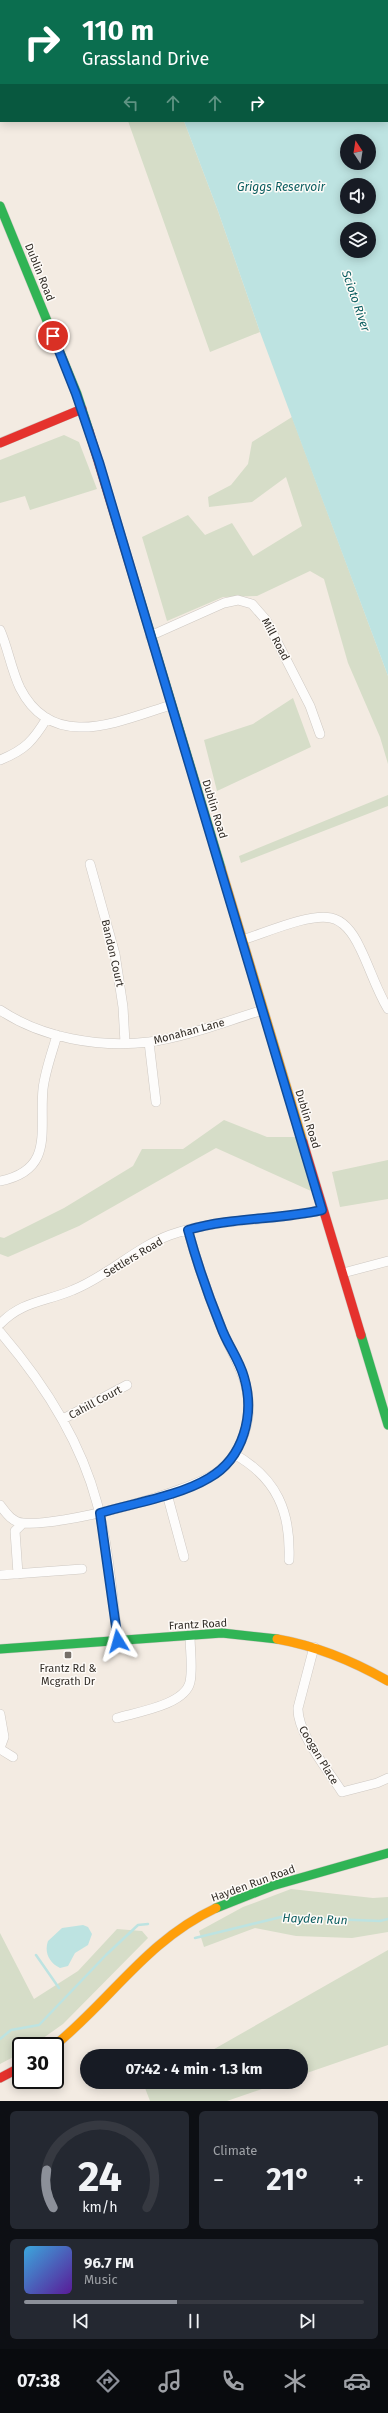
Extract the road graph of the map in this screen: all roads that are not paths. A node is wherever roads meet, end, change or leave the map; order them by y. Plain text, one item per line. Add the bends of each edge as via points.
1 (0, 206) edge
2 (82, 409) junction
3 (0, 443) edge
4 (0, 630) edge
5 (150, 636) junction
6 (171, 705) junction
7 (47, 718) junction
8 (320, 734) dead end
9 (0, 760) edge
10 (90, 864) dead end
11 (242, 940) junction
12 (388, 1009) edge
13 (0, 1010) edge
14 (263, 1010) junction
15 (57, 1036) junction
16 (149, 1042) junction
17 (125, 1043) junction
18 (156, 1102) dead end
19 (1, 1181) edge
20 (322, 1210) junction
21 (188, 1230) junction
22 (388, 1262) edge
23 (343, 1273) junction
24 (0, 1324) edge
25 (0, 1332) edge
26 (127, 1384) dead end
27 (63, 1419) junction
28 (388, 1425) edge
29 (234, 1454) junction
30 (167, 1494) junction
31 (0, 1505) edge
32 (100, 1513) junction
33 (23, 1524) junction
34 (184, 1557) dead end
35 (289, 1560) dead end
36 (82, 1570) dead end
37 (18, 1574) junction
38 (0, 1575) edge
39 (190, 1635) junction
40 (118, 1641) junction
41 (314, 1647) junction
42 (0, 1649) edge
43 (388, 1680) edge
44 (0, 1714) edge
45 (117, 1718) dead end
46 (0, 1749) edge
47 (13, 1757) dead end
48 (388, 1778) edge
49 (388, 1854) edge
50 (64, 2037) edge
51 (12, 2072) edge
52 (0, 2078) edge

1 - 2 main road, Dublin Road
2 - 3 main road
2 - 5 main road, Dublin Road
4 - 7 street via 20,689 36,710
5 - 6 main road, Dublin Road
5 - 8 street, Mill Road via 224,603 238,600 252,604 266,620 310,706
6 - 7 street via 90,728 76,728
6 - 11 main road, Dublin Road
7 - 9 street via 34,740 24,749
10 - 17 street, Bandon Court via 115,954
11 - 12 street via 308,920 326,917 335,919 349,929 360,947
11 - 14 main road, Dublin Road
13 - 15 street, Monahan Lane
14 - 16 street, Monahan Lane
14 - 20 main road, Dublin Road
15 - 17 street, Monahan Lane via 99,1043
15 - 19 street via 43,1088 42,1148 31,1166
16 - 17 street, Monahan Lane
16 - 18 street
20 - 21 street, Settlers Road via 284,1217 222,1222
20 - 23 main road, Dublin Road
21 - 24 street, Settlers Road via 151,1244 96,1280 19,1308
21 - 29 street via 201,1277 222,1331 244,1376 247,1390 248,1417
22 - 23 street
23 - 28 main road, Dublin Road
25 - 27 street via 18,1353
26 - 27 street, Cahill Court
27 - 32 street via 88,1474
29 - 30 street via 228,1463 209,1478
29 - 35 street via 267,1478 276,1494 290,1536
30 - 32 street
30 - 34 street
31 - 33 street via 9,1516
32 - 33 street
32 - 40 street
33 - 37 street via 15,1531
36 - 37 street
37 - 38 street
39 - 40 main road, Frantz Road
39 - 41 main road, Frantz Road via 252,1635
39 - 45 street via 190,1678 185,1693 171,1702
40 - 42 main road, Frantz Road
41 - 43 main road, Frantz Road via 371,1670
41 - 48 street, Coogan Place via 298,1708 302,1729 342,1792
44 - 46 street via 4,1737
46 - 47 street
49 - 50 main road, Hayden Run Road via 276,1886 195,1918 164,1940 93,2012
51 - 52 main road

